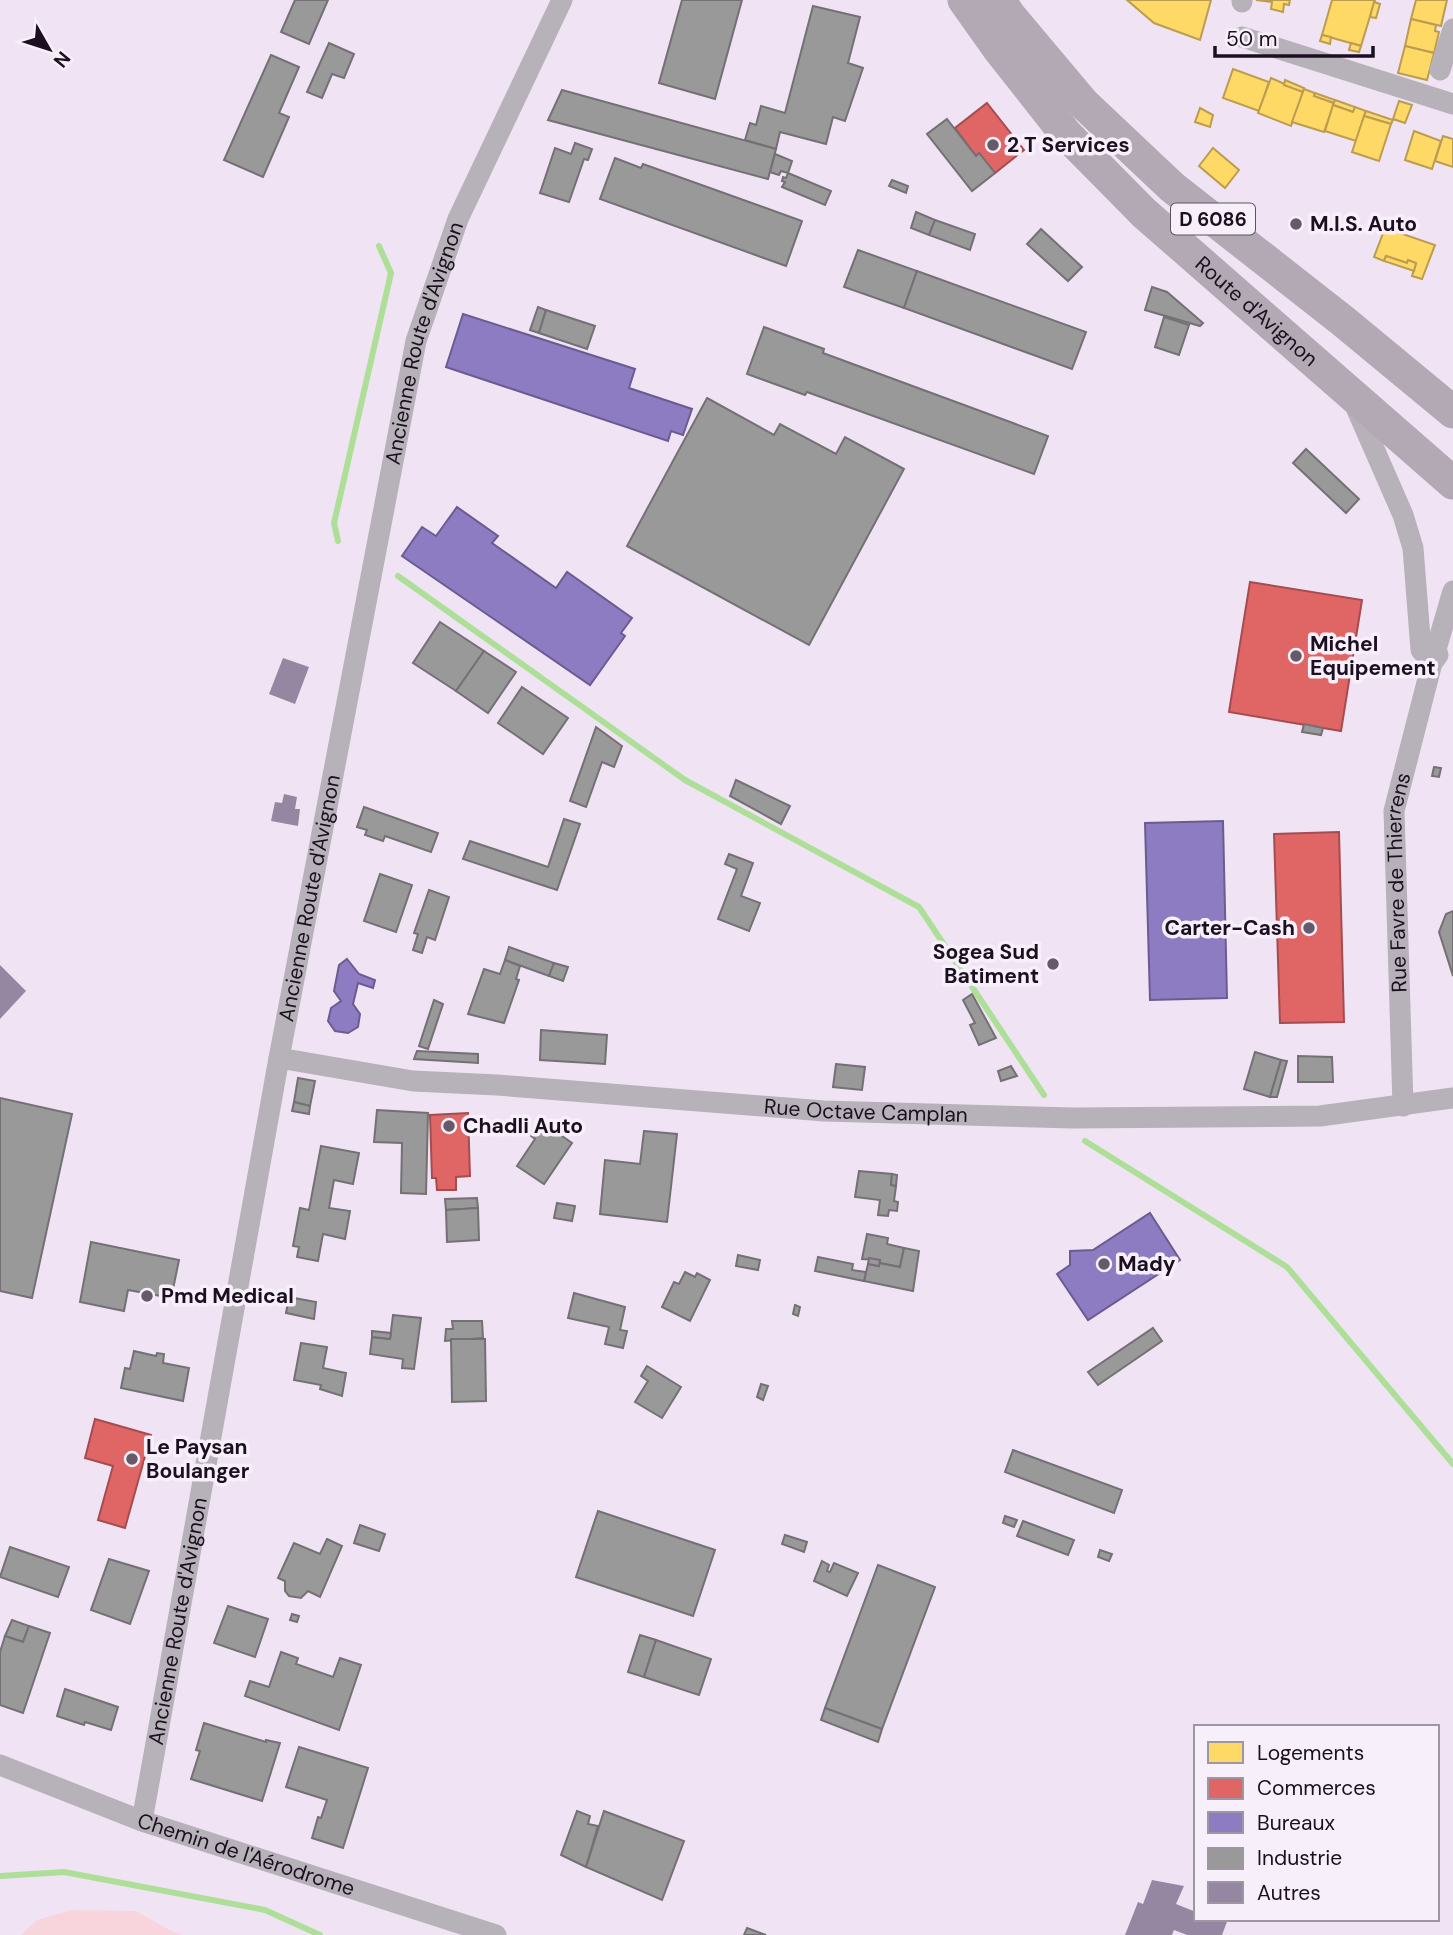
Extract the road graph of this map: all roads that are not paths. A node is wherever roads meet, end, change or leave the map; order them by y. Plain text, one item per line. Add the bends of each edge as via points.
1 (562, 0) edge
2 (964, 0) edge
3 (999, 0) edge
4 (1453, 29) edge
5 (1242, 37) dead end
6 (1440, 70) dead end
7 (1453, 104) edge
8 (1440, 388) edge
9 (1349, 392) junction
10 (1453, 412) edge
11 (1453, 483) edge
12 (1453, 591) edge
13 (1453, 633) edge
14 (1432, 663) junction
15 (279, 1058) junction
16 (1453, 1098) edge
17 (1403, 1106) junction
18 (0, 1765) edge
19 (142, 1821) junction
20 (496, 1935) edge

1 - 15 street, Ancienne Route d'Avignon via 458,219 416,341
2 - 9 main road, Route d'Avignon / D 6086 via 1065,133 1144,214
3 - 8 main road, Route d'Avignon / D 6086 via 1084,104 1172,187 1343,321
4 - 6 street
5 - 7 street
8 - 10 main road, Route d'Avignon / D 6086
9 - 11 main road, Route d'Avignon / D 6086
9 - 14 street via 1403,515 1413,548 1421,650
12 - 14 street, Rue Favre de Thierrens
13 - 14 street, Rue Favre de Thierrens
14 - 17 street, Rue Favre de Thierrens via 1394,811
15 - 17 street, Rue Octave Camplan via 413,1081 824,1111 1073,1118 1320,1116
15 - 19 street, Ancienne Route d'Avignon
16 - 17 street, Rue Octave Camplan
18 - 19 street, Chemin de l'Aérodrome
19 - 20 street, Chemin de l'Aérodrome

